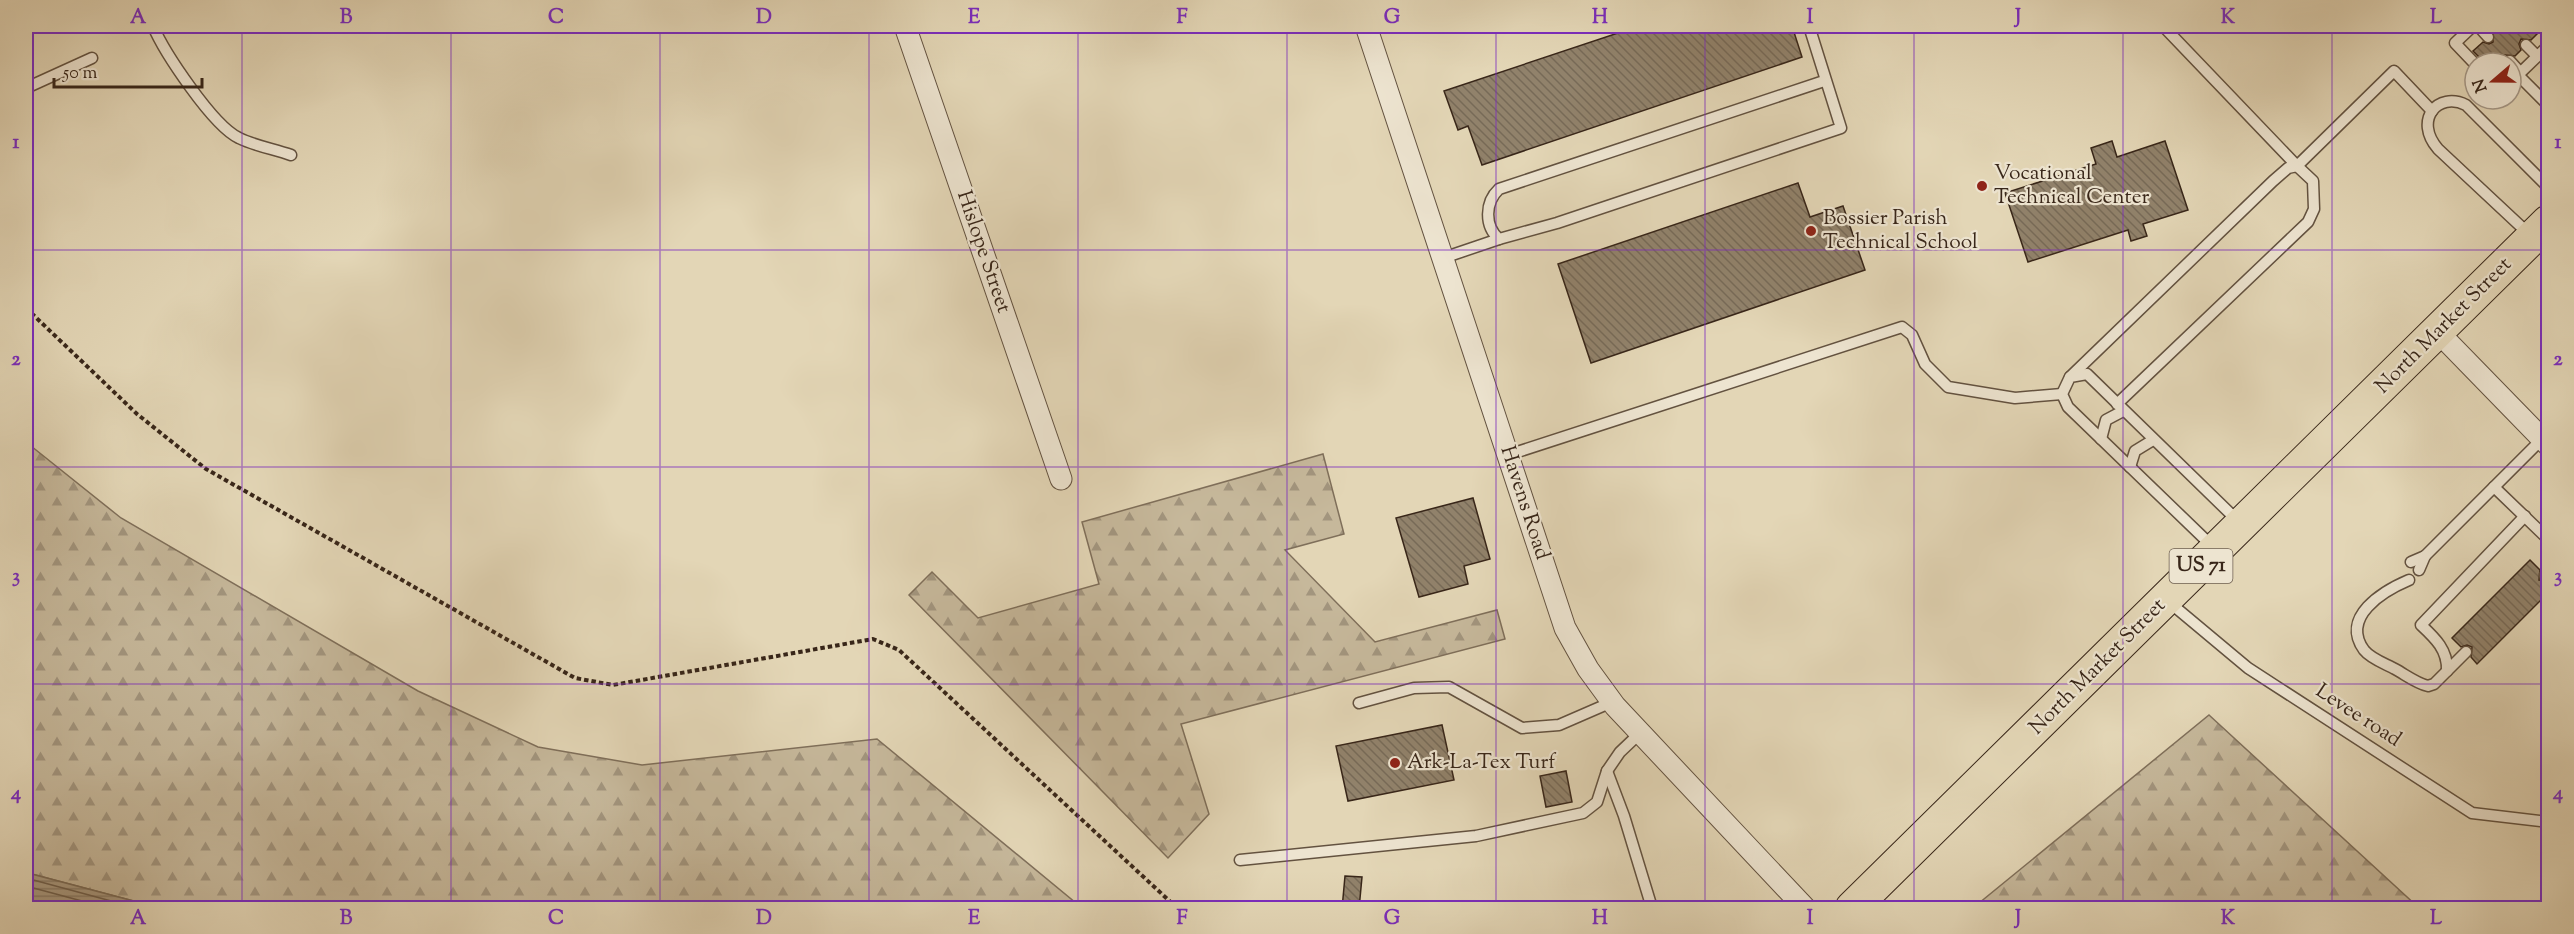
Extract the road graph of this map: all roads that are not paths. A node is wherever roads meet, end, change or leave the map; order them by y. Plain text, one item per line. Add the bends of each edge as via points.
1 (153, 26) edge
2 (905, 26) edge
3 (1366, 26) edge
4 (1809, 26) edge
5 (2163, 26) edge
6 (2473, 26) edge
7 (2478, 26) edge
8 (2488, 37) dead end
9 (2526, 45) dead end
10 (2548, 46) edge
11 (2463, 51) edge
12 (2537, 56) junction
13 (92, 58) dead end
14 (2523, 69) edge
15 (1824, 81) junction
16 (2523, 82) edge
17 (26, 88) edge
18 (2548, 105) edge
19 (2432, 111) junction
20 (291, 155) dead end
21 (2297, 166) junction
22 (2548, 188) edge
23 (2541, 230) edge
24 (1499, 239) junction
25 (1443, 258) junction
26 (2438, 332) junction
27 (2070, 378) junction
28 (2062, 394) junction
29 (2120, 408) junction
30 (2546, 438) edge
31 (2101, 439) junction
32 (2153, 440) junction
33 (1508, 455) junction
34 (2130, 467) junction
35 (1061, 479) dead end
36 (2494, 487) junction
37 (2525, 516) junction
38 (2242, 525) junction
39 (2548, 539) edge
40 (2217, 550) junction
41 (2415, 566) dead end
42 (2405, 576) dead end
43 (2167, 600) junction
44 (2466, 652) dead end
45 (2447, 671) junction
46 (1612, 702) junction
47 (1359, 703) dead end
48 (1640, 733) junction
49 (1607, 771) junction
50 (2548, 822) edge
51 (1239, 860) dead end
52 (1652, 909) edge
53 (1805, 909) edge
54 (1852, 909) edge

1 - 20 lane via 162,47 216,119 237,138
2 - 35 street, Hislope Street
3 - 25 street, Havens Road
4 - 15 lane
5 - 21 lane
6 - 11 lane via 2455,43
7 - 8 lane
9 - 12 lane
10 - 12 lane
12 - 14 lane
13 - 17 lane
15 - 24 lane via 1499,189 1488,213
15 - 24 lane via 1841,128 1557,224
16 - 18 lane
19 - 21 lane via 2394,71
19 - 22 lane via 2457,101 2466,105
19 - 23 lane via 2425,124 2428,138
21 - 27 lane via 2288,168 2273,181
21 - 29 lane via 2313,181 2314,209 2308,222
23 - 26 main road, North Market Street / US 71
24 - 25 lane
25 - 33 street, Havens Road
26 - 30 street
26 - 38 main road, North Market Street / US 71
27 - 28 lane
27 - 29 lane via 2087,374
28 - 31 lane via 2068,407
28 - 33 lane via 2015,398 1948,387 1925,364 1912,335 1902,327
29 - 31 lane via 2106,420
29 - 32 lane
30 - 36 lane
31 - 34 lane
32 - 34 lane via 2135,451
32 - 38 lane
33 - 46 street, Havens Road via 1565,628
34 - 40 lane
36 - 37 lane
36 - 41 lane
37 - 39 lane
37 - 45 lane via 2421,624 2445,652
38 - 40 main road, North Market Street / US 71
40 - 43 main road, North Market Street / US 71
42 - 45 lane via 2359,617 2358,634 2364,650 2428,686
43 - 50 lane, Levee road via 2248,668 2472,813
43 - 54 main road, North Market Street / US 71
44 - 45 lane
46 - 47 lane via 1559,725 1522,728 1449,687 1414,688
46 - 48 street, Havens Road
48 - 49 lane
48 - 53 street, Havens Road
49 - 51 lane via 1597,802 1583,813 1476,836
49 - 52 lane

